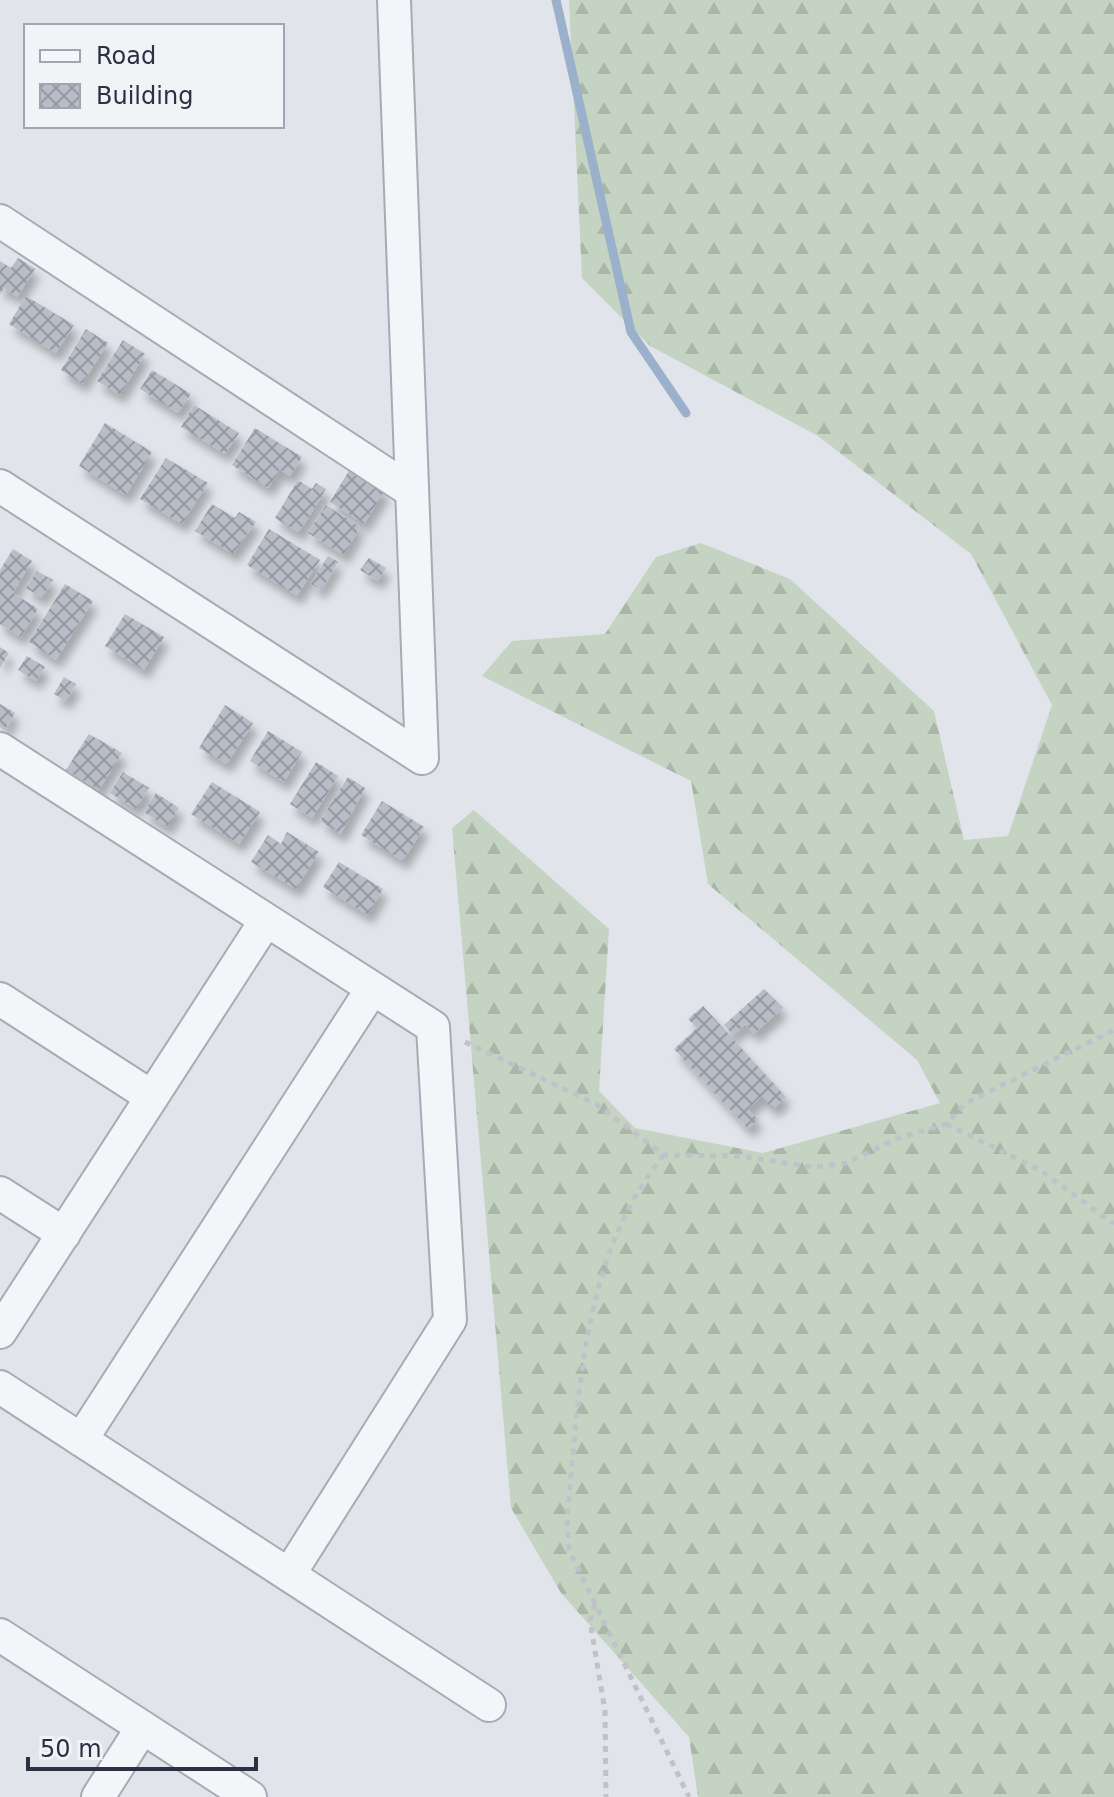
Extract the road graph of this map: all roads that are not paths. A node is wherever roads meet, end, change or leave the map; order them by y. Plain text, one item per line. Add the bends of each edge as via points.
1 (394, 0) edge
2 (0, 221) edge
3 (0, 486) edge
4 (410, 490) junction
5 (0, 749) edge
6 (265, 922) junction
7 (372, 989) junction
8 (0, 999) edge
9 (152, 1097) junction
10 (0, 1193) edge
11 (64, 1234) junction
12 (0, 1332) edge
13 (0, 1387) edge
14 (81, 1440) junction
15 (290, 1573) junction
16 (0, 1635) edge
17 (489, 1705) dead end
18 (142, 1728) junction
19 (98, 1797) edge
20 (250, 1797) edge

1 - 4 street
2 - 4 street
3 - 4 street via 422,758
5 - 6 street
6 - 7 street
6 - 9 street
7 - 14 street
7 - 15 street via 433,1027 450,1320
8 - 9 street
9 - 11 street
10 - 11 street
11 - 12 street
13 - 14 street
14 - 15 street
15 - 17 street
16 - 18 street
18 - 19 street
18 - 20 street

